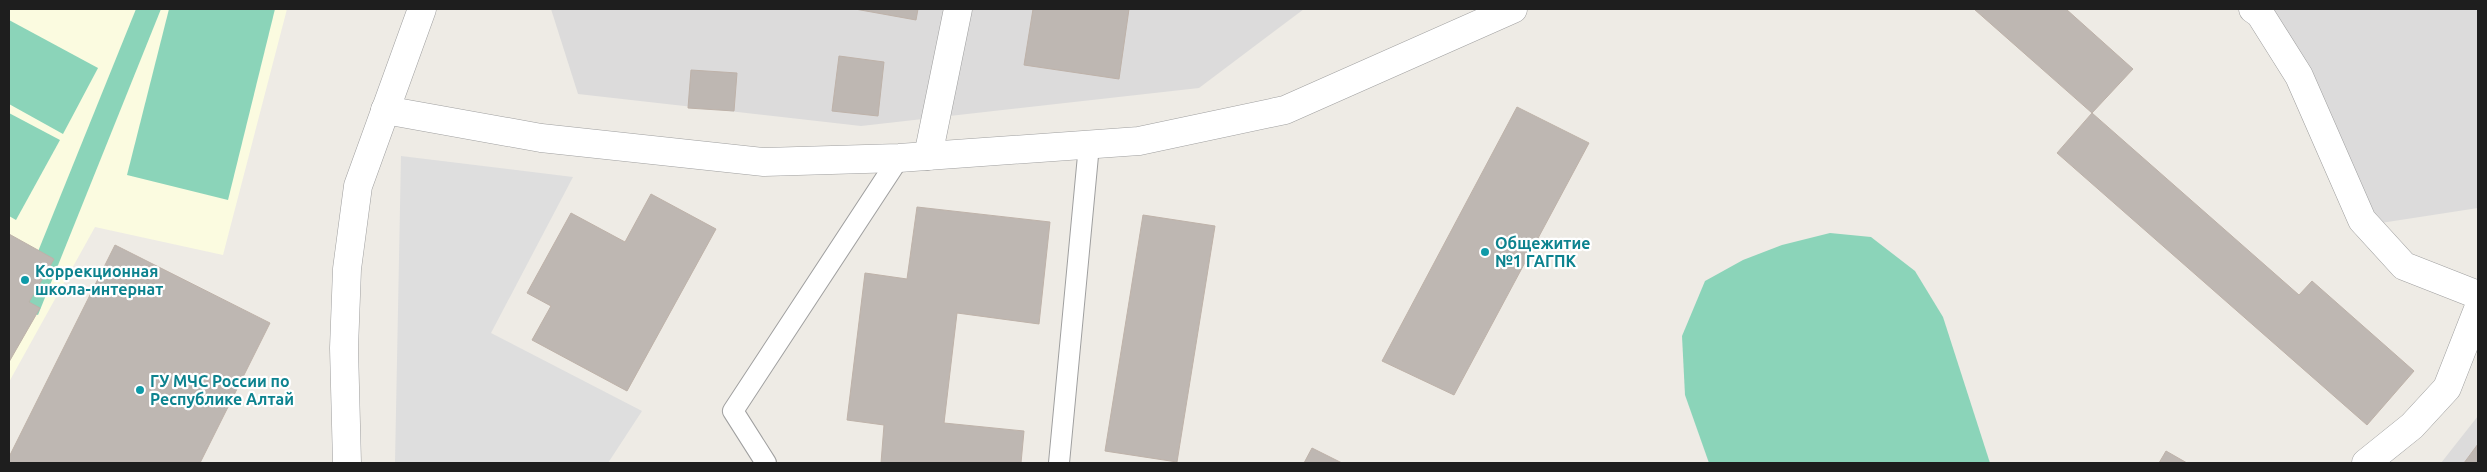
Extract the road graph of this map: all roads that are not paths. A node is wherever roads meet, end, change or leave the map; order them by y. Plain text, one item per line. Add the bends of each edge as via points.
1 (422, 9) edge
2 (958, 9) edge
3 (1513, 9) edge
4 (2253, 9) edge
5 (386, 110) junction
6 (1089, 144) junction
7 (928, 156) junction
8 (899, 158) junction
9 (2478, 295) edge
10 (2478, 309) edge
11 (347, 463) edge
12 (766, 463) edge
13 (1059, 463) edge
14 (2366, 463) edge

1 - 5 street
2 - 7 street
3 - 6 street via 1285,110 1139,141
4 - 9 street via 2260,14 2299,76 2362,220 2404,266
5 - 8 street via 541,138 764,162
5 - 11 street via 358,186 347,268 344,348
6 - 7 street
6 - 13 lane
7 - 8 street
8 - 12 lane via 732,411
10 - 14 street via 2447,388 2412,426

